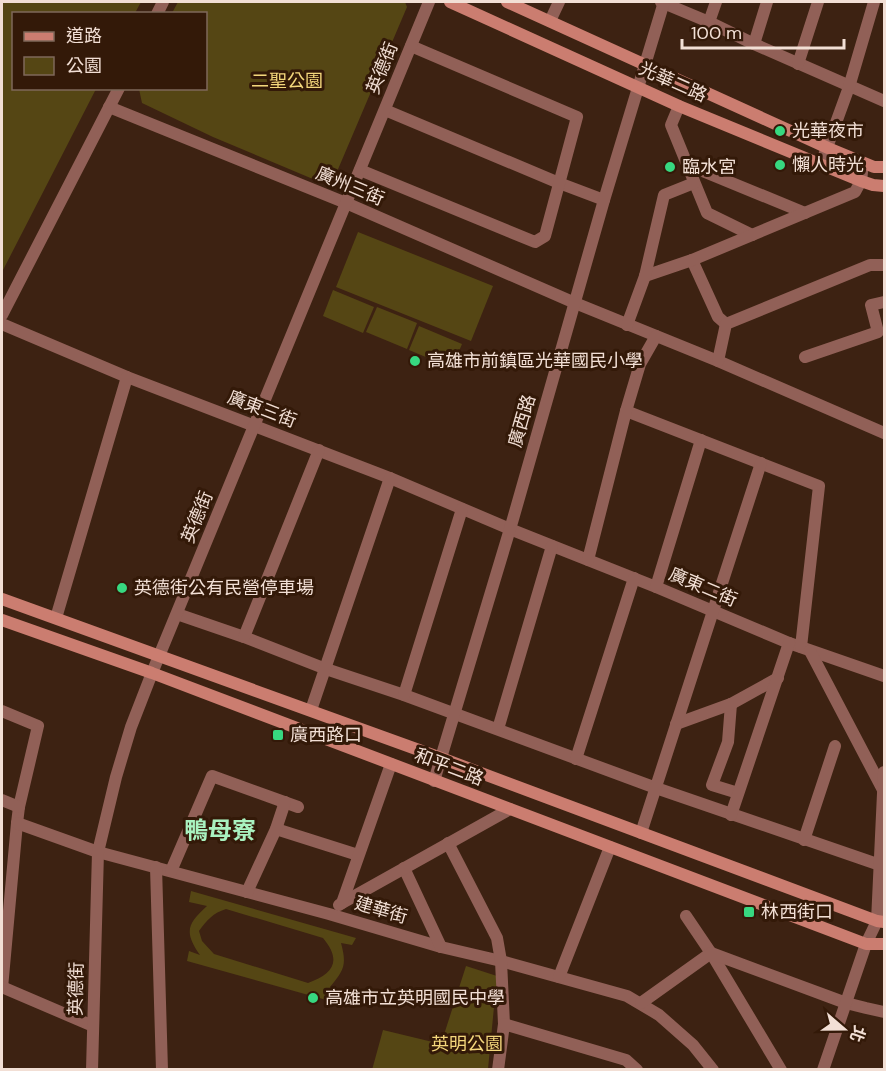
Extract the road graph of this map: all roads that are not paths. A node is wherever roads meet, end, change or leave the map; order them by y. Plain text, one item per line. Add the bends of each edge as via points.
1 (429, 2) edge
2 (450, 2) edge
3 (507, 2) edge
4 (559, 2) edge
5 (663, 2) edge
6 (716, 2) edge
7 (767, 2) edge
8 (818, 2) edge
9 (874, 2) edge
10 (550, 21) junction
11 (709, 22) junction
12 (753, 44) junction
13 (411, 46) junction
14 (798, 64) junction
15 (645, 65) junction
16 (639, 87) junction
17 (849, 87) junction
18 (118, 90) edge
19 (885, 101) edge
20 (679, 106) junction
21 (109, 107) junction
22 (385, 110) junction
23 (828, 148) junction
24 (863, 163) junction
25 (688, 165) junction
26 (821, 165) junction
27 (885, 168) edge
28 (360, 170) junction
29 (861, 181) junction
30 (559, 183) junction
31 (694, 183) junction
32 (885, 186) edge
33 (604, 200) junction
34 (346, 203) junction
35 (805, 213) junction
36 (752, 235) junction
37 (692, 260) junction
38 (885, 265) edge
39 (645, 276) junction
40 (885, 302) edge
41 (575, 303) junction
42 (2, 315) edge
43 (2, 324) edge
44 (726, 324) junction
45 (627, 325) junction
46 (656, 336) junction
47 (805, 357) dead end
48 (718, 360) junction
49 (128, 377) junction
50 (626, 411) junction
51 (254, 425) junction
52 (885, 433) edge
53 (701, 440) junction
54 (319, 450) junction
55 (761, 463) junction
56 (390, 478) junction
57 (462, 509) junction
58 (510, 529) junction
59 (552, 546) junction
60 (588, 560) junction
61 (634, 578) junction
62 (656, 587) junction
63 (2, 599) edge
64 (714, 611) junction
65 (177, 614) junction
66 (56, 618) junction
67 (2, 620) edge
68 (244, 638) junction
69 (800, 647) junction
70 (159, 656) junction
71 (326, 669) junction
72 (152, 673) junction
73 (885, 676) edge
74 (778, 678) junction
75 (404, 695) junction
76 (731, 704) junction
77 (311, 710) junction
78 (2, 711) edge
79 (454, 713) junction
80 (676, 724) junction
81 (498, 729) junction
82 (835, 746) dead end
83 (441, 758) junction
84 (576, 759) junction
85 (391, 764) junction
86 (885, 772) edge
87 (434, 781) junction
88 (656, 788) junction
89 (738, 793) junction
90 (884, 793) edge
91 (2, 800) edge
92 (285, 802) junction
93 (19, 807) junction
94 (298, 807) dead end
95 (510, 809) junction
96 (731, 814) junction
97 (17, 823) junction
98 (276, 829) junction
99 (641, 833) junction
100 (804, 840) junction
101 (448, 843) junction
102 (610, 848) junction
103 (98, 852) junction
104 (358, 855) junction
105 (880, 866) junction
106 (156, 867) junction
107 (404, 868) junction
108 (171, 871) junction
109 (247, 892) junction
110 (6, 895) edge
111 (342, 903) junction
112 (329, 914) junction
113 (686, 916) dead end
114 (881, 921) edge
115 (866, 944) junction
116 (885, 944) edge
117 (441, 947) junction
118 (711, 953) junction
119 (501, 961) junction
120 (559, 977) junction
121 (2, 988) edge
122 (641, 1003) junction
123 (846, 1003) junction
124 (885, 1012) edge
125 (504, 1024) junction
126 (93, 1026) junction
127 (92, 1070) edge
128 (162, 1070) edge
129 (498, 1070) edge
130 (637, 1070) edge
131 (713, 1070) edge
132 (781, 1070) edge
133 (823, 1070) edge

1 - 13 street, 英德街
2 - 16 street, 光華二路
3 - 10 street, 光華二路
4 - 10 street
5 - 11 street
5 - 15 street, 廣西路
6 - 11 street
7 - 12 street
8 - 14 street
9 - 17 street
10 - 15 street, 光華二路
11 - 12 street
12 - 14 street
13 - 22 street, 英德街
13 - 30 street via 577,117
14 - 17 street
15 - 16 street, 廣西路
15 - 23 street, 光華二路
16 - 20 street, 光華二路
16 - 33 street, 廣西路
17 - 19 street
17 - 23 street
18 - 21 street
20 - 25 street via 671,125
20 - 26 street, 光華二路
21 - 34 street, 廣州三街
21 - 42 street
22 - 28 street, 英德街
22 - 30 street
23 - 24 street, 光華二路
23 - 26 street
24 - 27 street, 光華二路
24 - 29 street
25 - 31 street
25 - 35 street
26 - 29 street, 光華二路
28 - 30 street via 535,242 545,236
28 - 34 street, 英德街
29 - 32 street, 光華二路
29 - 35 street via 855,192
30 - 33 street
31 - 36 street via 707,213
31 - 39 street via 664,195
33 - 41 street, 廣西路
34 - 41 street, 廣州三街
34 - 51 street, 英德街
35 - 36 street
36 - 37 street
37 - 39 street
37 - 44 street via 718,316
38 - 44 street via 870,265
39 - 45 street
40 - 47 street via 871,305 878,332
41 - 45 street, 廣州三街
41 - 58 street, 廣西路
43 - 49 street, 廣東三街
44 - 48 street
45 - 46 street, 廣州三街
46 - 48 street, 廣州三街
46 - 50 street via 640,364
48 - 52 street, 廣州三街
49 - 51 street, 廣東三街
49 - 66 street
50 - 53 street
50 - 60 street
51 - 54 street, 廣東三街
51 - 65 street, 英德街
53 - 55 street
53 - 62 street
54 - 56 street, 廣東三街
54 - 68 street
55 - 64 street
55 - 69 street via 819,486
56 - 57 street, 廣東三街
56 - 71 street
57 - 58 street, 廣東三街
57 - 75 street
58 - 59 street, 廣東二街
58 - 79 street, 廣西路
59 - 60 street, 廣東二街
59 - 81 street
60 - 61 street, 廣東二街
61 - 62 street, 廣東二街
61 - 84 street
62 - 64 street, 廣東二街
63 - 66 street, 和平二路
64 - 69 street, 廣東二街
64 - 80 street
65 - 68 street
65 - 70 street, 英德街
66 - 70 street, 和平二路
67 - 72 street, 和平二路
68 - 71 street
69 - 73 street, 廣東二街
69 - 74 street
69 - 90 street
70 - 72 street, 英德街
70 - 77 street, 和平二路
71 - 75 street
71 - 77 street
72 - 85 street, 和平二路
72 - 103 street, 英德街 via 128,737
74 - 76 street
74 - 89 street
75 - 79 street
76 - 80 street
76 - 89 street via 728,742 712,785
77 - 83 street, 和平二路
78 - 93 street via 38,726
79 - 81 street
79 - 83 street, 廣西路
80 - 88 street
81 - 84 street
82 - 100 street
83 - 87 street, 廣西路
83 - 99 street, 和平二路
84 - 88 street
85 - 87 street, 和平二路
85 - 104 street
86 - 90 street
87 - 95 street, 和平二路
88 - 96 street
88 - 99 street
89 - 96 street
90 - 105 street
91 - 93 street
92 - 94 street
92 - 98 street
92 - 108 street via 212,776
93 - 97 street
95 - 101 street
95 - 102 street, 和平二路
96 - 100 street
97 - 103 street, 建華街
97 - 110 street
98 - 104 street
98 - 109 street
99 - 114 street, 和平二路
100 - 105 street
101 - 107 street
101 - 119 street via 497,938
102 - 115 street, 和平二路
102 - 120 street
103 - 106 street, 建華街
103 - 126 street, 英德街
104 - 111 street
105 - 114 street
106 - 108 street, 建華街
106 - 128 street
107 - 111 street
107 - 117 street
108 - 109 street, 建華街
109 - 112 street, 建華街
110 - 121 street
111 - 112 street
112 - 117 street, 建華街
113 - 118 street
114 - 115 street
115 - 116 street, 和平二路
115 - 123 street
117 - 119 street, 建華街
118 - 122 street
118 - 123 street
118 - 132 street
119 - 120 street, 建華街
119 - 125 street
120 - 122 street, 建華街
121 - 126 street
122 - 131 street, 建華街 via 693,1045
123 - 124 street
123 - 133 street
125 - 129 street
125 - 130 street via 626,1060
126 - 127 street, 英德街

